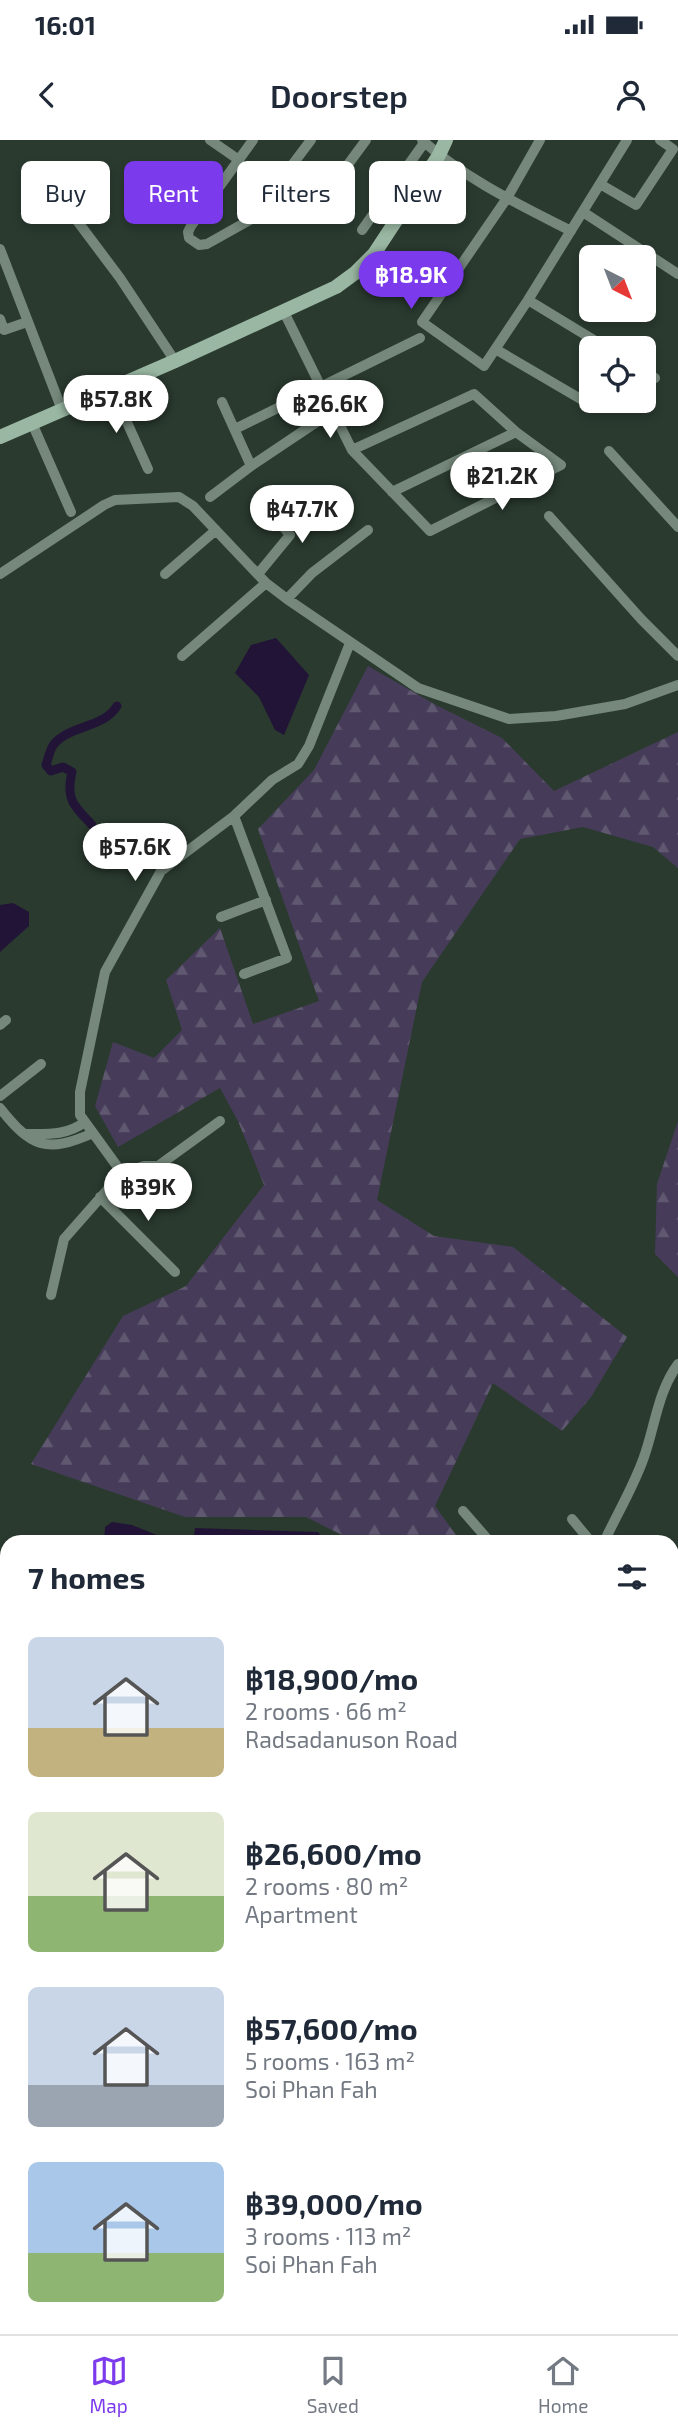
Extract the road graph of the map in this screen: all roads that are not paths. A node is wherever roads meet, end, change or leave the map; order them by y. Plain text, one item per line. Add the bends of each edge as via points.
1 (210, 140) edge
2 (253, 140) edge
3 (311, 140) edge
4 (366, 140) edge
5 (446, 140) edge
6 (540, 140) edge
7 (626, 140) edge
8 (660, 140) edge
9 (423, 141) edge
10 (439, 155) junction
11 (239, 160) joint
12 (296, 161) edge
13 (351, 161) edge
14 (237, 163) edge
15 (600, 184) junction
16 (507, 198) junction
17 (583, 212) junction
18 (80, 224) edge
19 (242, 224) edge
20 (362, 230) dead end
21 (571, 231) junction
22 (0, 249) edge
23 (678, 274) edge
24 (528, 300) junction
25 (284, 312) junction
26 (0, 319) edge
27 (27, 322) junction
28 (587, 336) edge
29 (420, 338) dead end
30 (497, 350) junction
31 (175, 361) junction
32 (320, 388) junction
33 (112, 389) junction
34 (579, 398) edge
35 (222, 402) dead end
36 (62, 410) junction
37 (333, 411) junction
38 (32, 423) junction
39 (235, 429) junction
40 (516, 432) junction
41 (0, 437) edge
42 (352, 450) junction
43 (609, 451) dead end
44 (251, 466) junction
45 (148, 469) dead end
46 (392, 492) junction
47 (312, 496) dead end
48 (210, 497) dead end
49 (71, 512) dead end
50 (550, 516) dead end
51 (678, 527) edge
52 (216, 530) junction
53 (368, 530) dead end
54 (0, 574) edge
55 (165, 574) dead end
56 (258, 574) junction
57 (266, 583) junction
58 (287, 599) junction
59 (350, 643) junction
60 (182, 656) dead end
61 (678, 656) edge
62 (678, 685) edge
63 (234, 816) junction
64 (266, 900) junction
65 (221, 917) dead end
66 (244, 974) dead end
67 (41, 1064) dead end
68 (0, 1096) edge
69 (0, 1108) edge
70 (220, 1121) dead end
71 (85, 1122) junction
72 (93, 1133) junction
73 (24, 1134) junction
74 (122, 1173) junction
75 (100, 1197) junction
76 (175, 1272) dead end
77 (52, 1290) dead end
78 (678, 1364) edge
79 (463, 1511) dead end
80 (572, 1518) dead end
81 (484, 1535) edge
82 (585, 1535) edge
83 (607, 1535) edge

1 - 11 street
2 - 11 street
3 - 12 street
4 - 13 street
5 - 10 street
6 - 16 street
7 - 15 street
8 - 15 street via 673,149 636,205
9 - 10 street
9 - 20 street
10 - 16 street
10 - 25 street via 374,254 336,287
14 - 19 street via 188,235 202,246
15 - 17 street
16 - 21 street
16 - 30 street via 422,322 484,366
17 - 21 street
17 - 23 street
18 - 31 street
21 - 24 street
22 - 27 street
24 - 28 street
24 - 30 street
25 - 31 street
25 - 32 street
26 - 27 street via 4,330
27 - 36 street
29 - 32 street
30 - 34 street
31 - 33 street
32 - 37 street
32 - 39 street
33 - 36 street
33 - 45 street
35 - 39 street
36 - 38 street
37 - 42 street
37 - 44 street
38 - 41 street
38 - 49 street
39 - 44 street
40 - 42 street via 474,394
40 - 46 street
40 - 46 street via 561,465 430,531
42 - 46 street
43 - 51 street
44 - 48 street
47 - 56 street via 277,520 290,535
50 - 61 street
52 - 54 street via 179,498 115,500
52 - 55 street
52 - 56 street
53 - 58 street via 312,573
56 - 57 street
57 - 58 street
57 - 60 street
58 - 59 street
59 - 62 street via 418,688 509,719 625,704
59 - 63 street via 298,764 272,780
63 - 64 street
63 - 71 street via 161,871 104,972 80,1092 80,1115
64 - 65 street
64 - 66 street via 287,958
67 - 68 street
69 - 73 street
70 - 74 street via 158,1166
71 - 72 street
71 - 73 street via 73,1131
72 - 73 street via 56,1145 36,1142
72 - 74 street
74 - 75 street
75 - 76 street
75 - 77 street via 64,1239
78 - 83 street via 661,1396 643,1461
79 - 81 street
80 - 82 street

